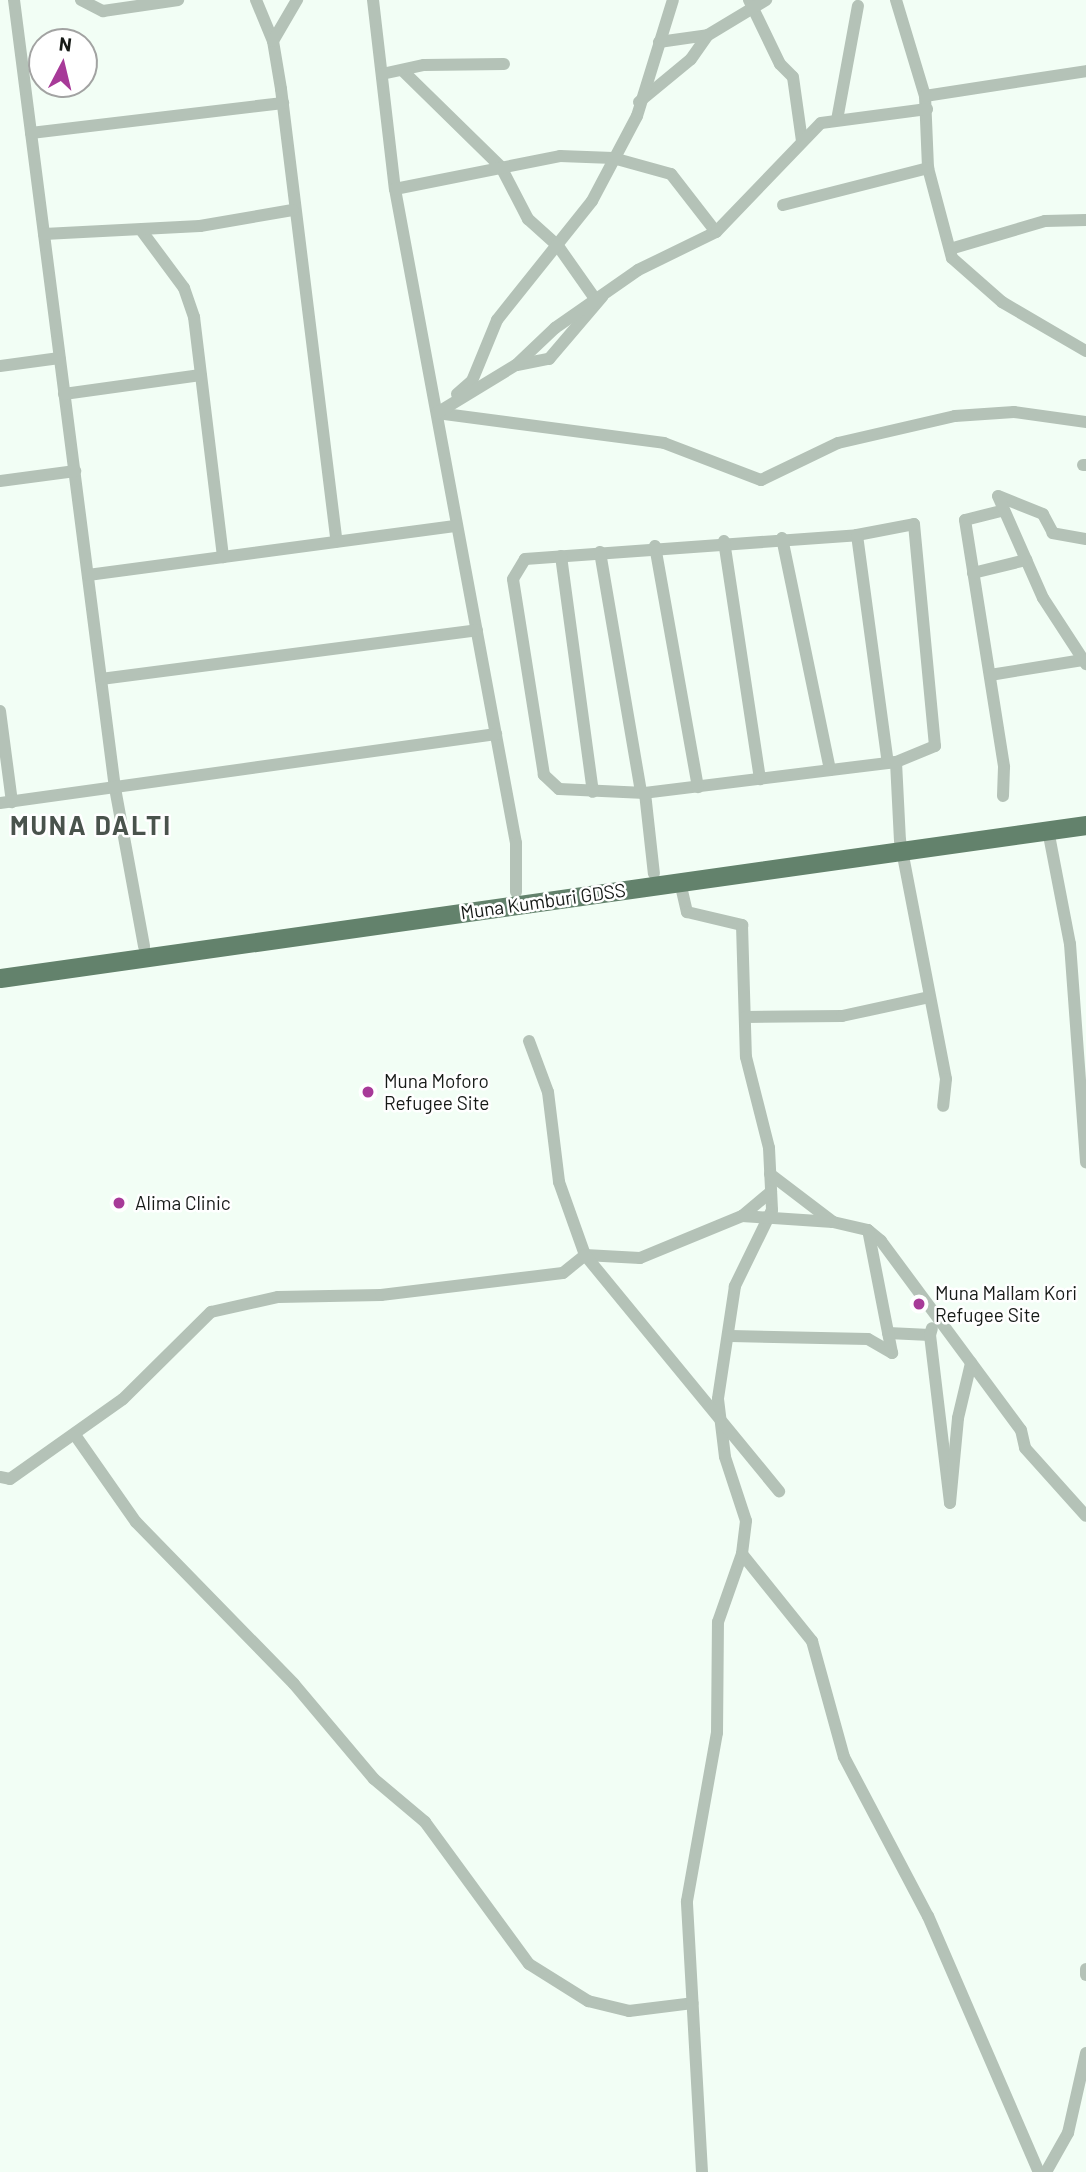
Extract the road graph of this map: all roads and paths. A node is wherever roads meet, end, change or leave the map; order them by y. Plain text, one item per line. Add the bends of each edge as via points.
1 (14, 0) edge
2 (81, 0) edge
3 (178, 0) edge
4 (256, 0) edge
5 (297, 0) edge
6 (373, 0) edge
7 (673, 0) edge
8 (896, 0) edge
9 (757, 3) edge
10 (858, 6) dead end
11 (708, 35) junction
12 (273, 41) junction
13 (659, 43) junction
14 (504, 64) dead end
15 (403, 71) junction
16 (1086, 71) edge
17 (382, 74) junction
18 (639, 102) junction
19 (283, 103) junction
20 (926, 103) junction
21 (837, 120) junction
22 (31, 133) junction
23 (802, 141) junction
24 (613, 158) junction
25 (501, 167) junction
26 (928, 168) junction
27 (395, 189) junction
28 (783, 205) dead end
29 (293, 210) junction
30 (1086, 220) edge
31 (141, 230) junction
32 (716, 232) junction
33 (44, 234) junction
34 (558, 246) junction
35 (950, 249) junction
36 (599, 298) junction
37 (1086, 351) edge
38 (59, 358) junction
39 (516, 365) junction
40 (0, 366) edge
41 (201, 375) junction
42 (64, 394) junction
43 (437, 413) junction
44 (1086, 422) edge
45 (75, 471) junction
46 (0, 481) edge
47 (1001, 512) junction
48 (457, 526) junction
49 (857, 535) junction
50 (782, 538) junction
51 (1086, 539) edge
52 (724, 541) junction
53 (337, 542) junction
54 (655, 545) junction
55 (600, 552) junction
56 (561, 556) junction
57 (223, 557) junction
58 (1026, 560) junction
59 (973, 573) junction
60 (88, 575) junction
61 (477, 630) junction
62 (1084, 662) edge
63 (989, 674) junction
64 (102, 679) junction
65 (0, 711) edge
66 (496, 734) junction
67 (892, 762) junction
68 (830, 770) junction
69 (760, 779) junction
70 (698, 787) junction
71 (115, 788) junction
72 (593, 792) junction
73 (643, 793) junction
74 (1003, 796) dead end
75 (6, 802) edge
76 (1086, 814) edge
77 (1086, 825) edge
78 (1048, 830) junction
79 (901, 845) junction
80 (654, 874) junction
81 (680, 882) junction
82 (516, 892) junction
83 (144, 946) junction
84 (0, 966) edge
85 (0, 978) edge
86 (1080, 994) edge
87 (929, 997) junction
88 (745, 1017) junction
89 (529, 1041) dead end
90 (1085, 1088) edge
91 (943, 1106) dead end
92 (1086, 1162) edge
93 (770, 1174) junction
94 (771, 1192) junction
95 (742, 1216) junction
96 (770, 1220) junction
97 (833, 1222) junction
98 (868, 1230) junction
99 (585, 1255) junction
100 (936, 1315) junction
101 (888, 1333) junction
102 (930, 1335) junction
103 (731, 1336) junction
104 (971, 1363) junction
105 (720, 1416) junction
106 (75, 1435) junction
107 (3, 1480) edge
108 (779, 1491) dead end
109 (1086, 1516) edge
110 (742, 1554) junction
111 (1086, 1969) edge
112 (1086, 1975) edge
113 (693, 2003) junction
114 (1086, 2053) edge
115 (702, 2172) edge
116 (1039, 2172) edge
117 (1046, 2172) edge

1 - 22 street
2 - 3 street via 103,11
4 - 12 street
5 - 12 street
6 - 17 street
7 - 13 street
8 - 20 street
9 - 11 street
9 - 23 street via 780,64 793,77
10 - 21 street
11 - 13 street
11 - 18 street via 691,59
12 - 19 street
13 - 18 street
14 - 15 street via 458,62
15 - 17 street
15 - 25 street
16 - 20 street
17 - 27 street
18 - 24 street
19 - 22 street
19 - 29 street
20 - 21 street
20 - 26 street
21 - 23 street via 821,123
22 - 33 street
23 - 32 street
24 - 25 street via 560,156
24 - 32 street via 671,174
24 - 34 street
25 - 27 street
25 - 34 street via 528,219
26 - 28 street
26 - 35 street
27 - 43 street
29 - 31 street
29 - 53 street
30 - 35 street via 1045,221
31 - 33 street
31 - 41 street via 184,288
32 - 36 street via 638,270
33 - 38 street
34 - 36 street
34 - 43 street via 496,320 472,381
35 - 37 street via 952,258 1002,302
36 - 39 street
36 - 39 street via 550,359
38 - 40 street
38 - 42 street
39 - 43 street
41 - 42 street
41 - 57 street
42 - 45 street
43 - 44 street via 664,443 761,480 838,443 955,416 1014,412
43 - 48 street
45 - 46 street
45 - 60 street
47 - 51 street via 1002,495 1043,514 1054,533
47 - 58 street
47 - 59 street via 965,520
48 - 53 street
48 - 61 street
49 - 50 street
49 - 67 street
49 - 67 street via 914,524 935,746
50 - 52 street
50 - 68 street
52 - 54 street
52 - 69 street
53 - 57 street
54 - 55 street
54 - 70 street
55 - 56 street
55 - 73 street
56 - 72 street
56 - 72 street via 525,559 513,579 544,775 559,789
57 - 60 street
58 - 59 street
58 - 62 street
59 - 63 street
60 - 64 street
61 - 64 street
61 - 66 street
62 - 63 street
63 - 74 street
64 - 71 street
65 - 75 street
66 - 71 street
66 - 82 street via 516,843
67 - 68 street
67 - 79 street
68 - 69 street
69 - 70 street
70 - 73 street
71 - 75 street
71 - 83 street
72 - 73 street
73 - 80 street
76 - 79 highway, Muna Kumburi GDSS
77 - 78 highway, Muna Kumburi GDSS
78 - 79 highway, Muna Kumburi GDSS
78 - 86 street
79 - 80 highway, Muna Kumburi GDSS
79 - 81 highway, Muna Kumburi GDSS
79 - 87 street
80 - 82 highway, Muna Kumburi GDSS
81 - 85 highway, Muna Kumburi GDSS
81 - 88 street via 687,912 742,925
82 - 83 highway, Muna Kumburi GDSS
83 - 84 highway, Muna Kumburi GDSS
86 - 90 street
87 - 88 street via 842,1016
87 - 91 street via 946,1079
88 - 93 street via 746,1057
89 - 99 street via 548,1092 559,1182
90 - 92 street via 1080,1139
93 - 94 street
93 - 97 street
94 - 95 street
94 - 96 street
95 - 96 street
95 - 99 street via 640,1258
96 - 97 street
96 - 103 street via 735,1286
97 - 98 street
98 - 100 street
98 - 101 street
99 - 105 street
99 - 106 street via 563,1273 381,1295 278,1297 212,1312
100 - 102 street
100 - 104 street
101 - 102 street
101 - 103 street via 892,1353 868,1339
102 - 104 street via 950,1503 958,1418
103 - 105 street
104 - 109 street via 1021,1430 1025,1448
105 - 108 street
105 - 110 street via 725,1457 746,1521
106 - 107 street
106 - 113 street via 136,1522 294,1684 374,1779 425,1822 529,1964 588,2001 629,2011
110 - 113 street via 718,1622 717,1733 688,1891
110 - 116 street via 812,1641 844,1757 928,1916 1012,2122
111 - 112 street
113 - 115 street
114 - 117 street via 1068,2133

